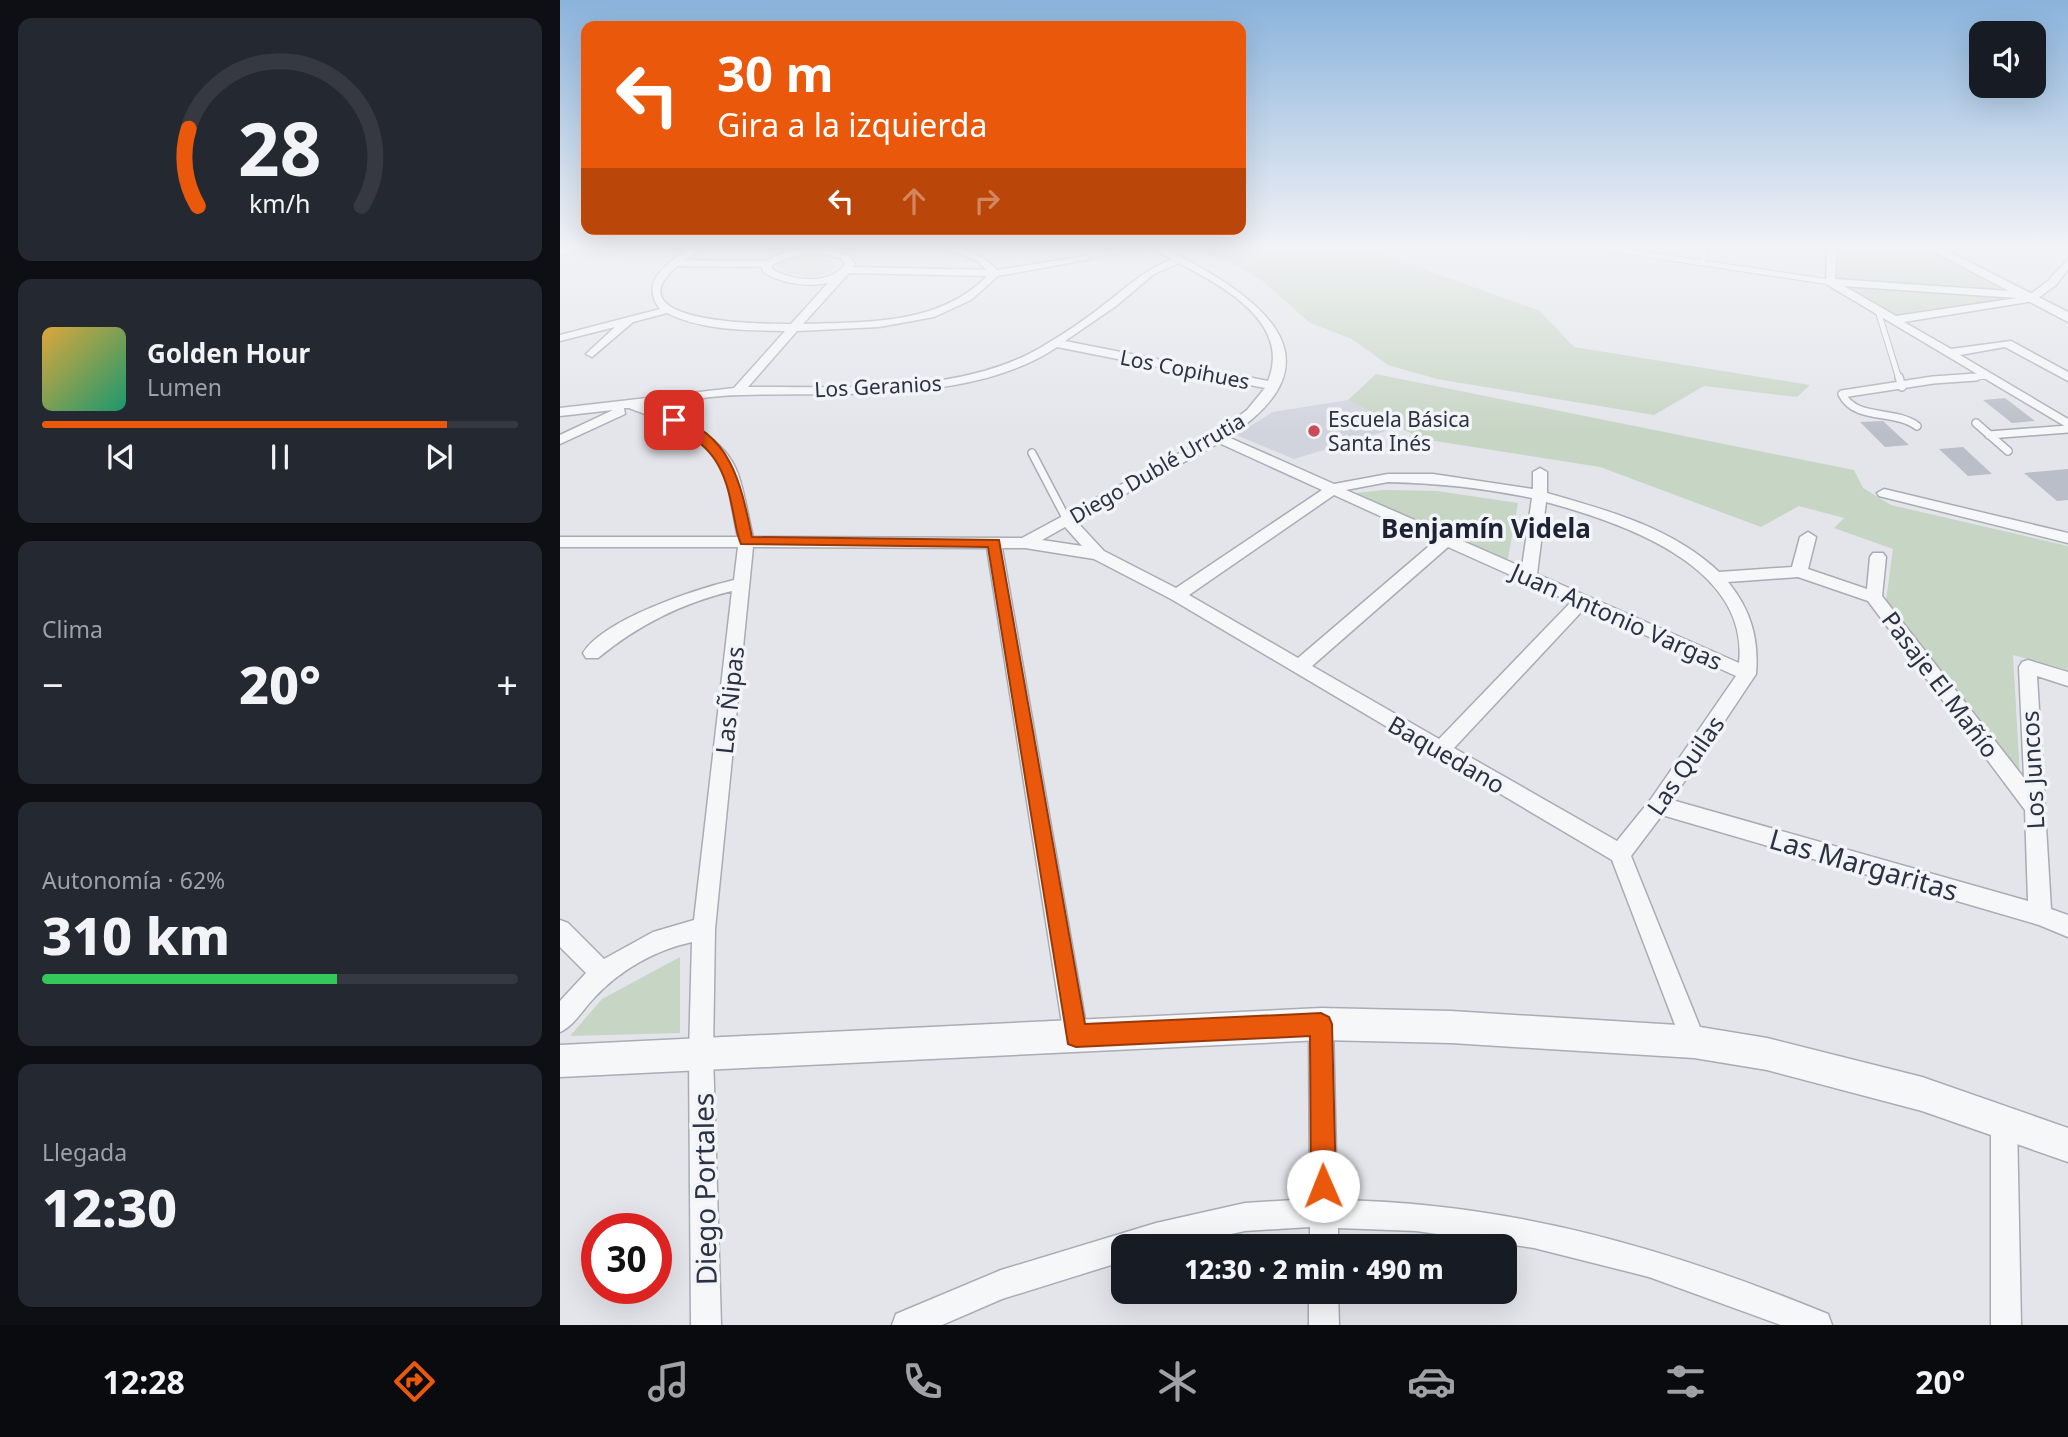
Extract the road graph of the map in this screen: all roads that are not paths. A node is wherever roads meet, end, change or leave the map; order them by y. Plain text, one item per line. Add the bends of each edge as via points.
1 (667, 310) joint
2 (809, 310) edge
3 (942, 310) edge
4 (1104, 310) edge
5 (1252, 310) edge
6 (1953, 310) edge
7 (2052, 310) edge
8 (1878, 311) joint
9 (2068, 318) edge
10 (630, 319) junction
11 (1894, 320) junction
12 (794, 326) junction
13 (560, 338) edge
14 (1056, 343) junction
15 (1951, 353) junction
16 (592, 354) dead end
17 (1989, 376) junction
18 (2068, 377) edge
19 (1273, 386) junction
20 (1902, 387) junction
21 (738, 391) junction
22 (633, 405) junction
23 (560, 412) edge
24 (2062, 414) edge
25 (1976, 423) dead end
26 (2068, 424) edge
27 (1917, 426) dead end
28 (2068, 429) edge
29 (1989, 435) junction
30 (1218, 438) junction
31 (560, 440) edge
32 (2008, 451) dead end
33 (1032, 453) dead end
34 (1540, 472) dead end
35 (1334, 489) junction
36 (1884, 493) dead end
37 (1539, 495) junction
38 (1066, 520) junction
39 (1808, 537) dead end
40 (2068, 538) edge
41 (1446, 540) junction
42 (746, 541) junction
43 (560, 542) edge
44 (994, 543) junction
45 (1026, 543) junction
46 (1099, 555) junction
47 (1878, 557) dead end
48 (1799, 572) junction
49 (1529, 577) junction
50 (1716, 578) junction
51 (741, 584) junction
52 (1177, 595) junction
53 (1874, 597) junction
54 (1582, 601) junction
55 (592, 653) dead end
56 (1299, 667) junction
57 (1747, 674) junction
58 (2068, 679) edge
59 (1440, 750) junction
60 (1658, 805) junction
61 (2033, 805) junction
62 (1620, 854) junction
63 (2040, 915) junction
64 (2068, 926) edge
65 (704, 929) junction
66 (560, 931) edge
67 (602, 974) junction
68 (560, 1020) edge
69 (1321, 1024) junction
70 (1076, 1036) junction
71 (1694, 1042) junction
72 (701, 1053) junction
73 (560, 1061) edge
74 (2004, 1121) junction
75 (2068, 1145) edge
76 (1323, 1213) junction
77 (1177, 1234) edge
78 (1324, 1234) edge
79 (1111, 1251) edge
80 (1324, 1304) edge
81 (706, 1325) edge
82 (907, 1325) edge
83 (1325, 1325) edge
84 (1817, 1325) edge
85 (2006, 1325) edge

1 - 10 street
1 - 12 street via 714,323
2 - 12 street
3 - 12 street via 880,325
4 - 14 street, Los Geranios
5 - 19 street, Diego Dublé Urrutia via 1268,323 1279,351
6 - 11 street
7 - 9 street
8 - 11 street
8 - 20 lane
10 - 13 street
10 - 16 street
11 - 15 street
12 - 21 street
14 - 19 street, Los Copihues
14 - 21 street, Los Geranios via 992,372 929,386
15 - 17 street
15 - 18 street via 2007,343
17 - 20 lane
17 - 24 street
19 - 30 street, Diego Dublé Urrutia via 1252,413
20 - 27 lane via 1842,394 1851,409 1900,415
21 - 22 street, Los Geranios
22 - 23 street, Los Geranios
22 - 31 street
22 - 42 street, Las Ñipas via 686,426 718,451 731,473
24 - 26 street
25 - 29 lane
28 - 29 lane
29 - 32 lane
30 - 35 street, Juan Antonio Vargas
30 - 38 street, Diego Dublé Urrutia
33 - 38 lane
34 - 37 street
35 - 37 street via 1373,479 1413,477
35 - 41 street, Juan Antonio Vargas
35 - 52 street
36 - 40 street
37 - 49 street
37 - 50 street via 1656,536
38 - 45 street, Diego Dublé Urrutia
38 - 46 street, Baquedano
39 - 48 street
41 - 49 street, Juan Antonio Vargas
41 - 56 street
42 - 43 street, Baquedano
42 - 44 street, Baquedano
42 - 51 street, Las Ñipas
44 - 45 street, Baquedano
44 - 70 street
45 - 46 street, Baquedano
46 - 52 street, Baquedano
47 - 53 street, Pasaje El Mañío
48 - 50 street
48 - 53 street, Pasaje El Mañío
49 - 54 street, Juan Antonio Vargas
50 - 57 street via 1747,629
51 - 55 street via 664,608
51 - 65 street, Las Ñipas
52 - 56 street, Baquedano
53 - 61 street, Pasaje El Mañío
54 - 57 street, Juan Antonio Vargas
54 - 59 street
56 - 59 street, Baquedano
57 - 60 street, Las Quilas
58 - 61 street, Los Juncos via 2028,667
59 - 62 street, Baquedano
60 - 62 street, Las Quilas
60 - 63 street, Las Margaritas
61 - 63 street, Los Juncos
62 - 71 street
63 - 64 street, Las Margaritas
65 - 67 street via 643,947
65 - 72 street, Las Ñipas
66 - 67 street
67 - 68 street
69 - 70 street
69 - 71 street
69 - 76 street
70 - 72 street
71 - 74 street via 1843,1072
72 - 73 street
72 - 81 street, Diego Portales
74 - 75 street
74 - 85 street
76 - 77 street via 1246,1217
76 - 78 street
76 - 84 street via 1416,1217 1533,1232 1679,1271
79 - 82 street via 1000,1286
80 - 83 street

